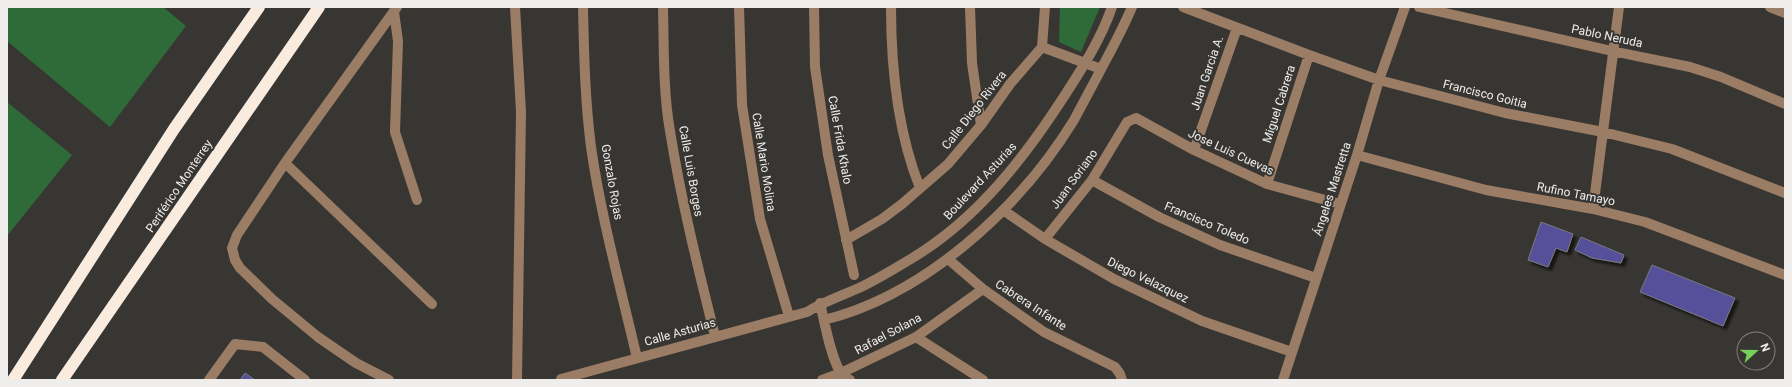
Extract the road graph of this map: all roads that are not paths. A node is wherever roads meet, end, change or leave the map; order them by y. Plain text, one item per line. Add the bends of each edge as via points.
1 (258, 7) edge
2 (320, 7) edge
3 (515, 7) edge
4 (583, 7) edge
5 (663, 7) edge
6 (739, 7) edge
7 (814, 7) edge
8 (891, 7) edge
9 (970, 7) edge
10 (1045, 7) edge
11 (1112, 7) edge
12 (1132, 7) edge
13 (1183, 7) edge
14 (1405, 7) edge
15 (1419, 7) edge
16 (1618, 7) edge
17 (1770, 7) edge
18 (396, 10) edge
19 (1785, 13) edge
20 (1237, 28) junction
21 (1042, 47) junction
22 (1612, 51) junction
23 (1309, 55) junction
24 (1086, 63) junction
25 (1101, 69) junction
26 (1379, 80) junction
27 (1785, 104) edge
28 (1138, 119) joint
29 (981, 125) junction
30 (1604, 132) junction
31 (1194, 150) junction
32 (1357, 155) junction
33 (285, 163) junction
34 (1092, 180) junction
35 (1267, 184) junction
36 (920, 188) junction
37 (1785, 193) edge
38 (417, 200) dead end
39 (1340, 204) junction
40 (1593, 209) junction
41 (1004, 210) junction
42 (1045, 239) junction
43 (846, 240) junction
44 (948, 259) junction
45 (854, 275) dead end
46 (1785, 275) edge
47 (1316, 278) junction
48 (983, 289) junction
49 (820, 303) junction
50 (432, 304) dead end
51 (807, 312) junction
52 (789, 316) junction
53 (824, 320) junction
54 (715, 336) junction
55 (916, 337) junction
56 (1292, 352) junction
57 (637, 358) junction
58 (841, 373) junction
59 (561, 379) dead end
60 (13, 380) edge
61 (62, 380) edge
62 (209, 380) edge
63 (305, 380) edge
64 (389, 380) edge
65 (517, 380) edge
66 (822, 380) edge
67 (850, 380) edge
68 (983, 380) edge
69 (1122, 380) edge
70 (1283, 380) edge

1 - 60 highway via 174,129
2 - 61 highway, Periférico Monterrey
3 - 65 street via 521,112
4 - 57 street, Gonzalo Rojas via 584,60 591,147 609,239
5 - 54 street, Calle Luis Borges via 669,130 688,228
6 - 52 street, Calle Mario Molina via 742,106 760,219
7 - 43 street, Calle Frida Khalo via 815,67 828,155
8 - 36 street via 894,81 911,166
9 - 29 street via 972,62
10 - 21 street
11 - 24 street, Boulevard Asturias
12 - 25 street via 1123,30
13 - 20 street, Francisco Goitia
14 - 26 street, Ángeles Mastretta
15 - 22 street, Pablo Neruda
16 - 22 street
17 - 19 street
18 - 33 street
18 - 38 street via 398,41 395,132
20 - 23 street, Francisco Goitia
20 - 31 street, Juan Garcia A.
21 - 24 street
21 - 29 street, Calle Diego Rivera via 1010,84
22 - 27 street, Pablo Neruda via 1690,67
22 - 30 street
23 - 26 street, Francisco Goitia
23 - 35 street, Miguel Cabrera
24 - 25 street
24 - 49 street, Boulevard Asturias via 1030,147 991,192 952,231 915,257 875,280
25 - 41 street via 1073,121 1041,166
26 - 30 street, Francisco Goitia via 1505,113
26 - 32 street, Ángeles Mastretta
28 - 31 street, Jose Luis Cuevas
28 - 34 street, Juan Soriano via 1127,122
29 - 36 street, Calle Diego Rivera via 948,164
30 - 37 street, Francisco Goitia via 1672,149
30 - 40 street
31 - 35 street, Jose Luis Cuevas
32 - 39 street, Ángeles Mastretta
32 - 40 street, Rufino Tamayo via 1486,190
33 - 50 street
33 - 64 street via 237,235 232,248 235,260 272,299 318,337 356,364
34 - 42 street, Juan Soriano
34 - 47 street, Francisco Toledo via 1159,217 1220,245
35 - 39 street, Jose Luis Cuevas
36 - 43 street, Calle Diego Rivera via 882,219
39 - 47 street, Ángeles Mastretta
40 - 46 street, Rufino Tamayo via 1645,222
41 - 42 street, Diego Velazquez
41 - 44 street
42 - 56 street, Diego Velazquez via 1114,280 1202,321
43 - 45 street, Calle Frida Khalo
44 - 48 street, Cabrera Infante
44 - 53 street via 876,302
47 - 56 street, Ángeles Mastretta
48 - 55 street, Rafael Solana
48 - 69 street, Cabrera Infante via 1044,332 1115,368
49 - 51 street, Calle Asturias
49 - 53 street
51 - 52 street, Calle Asturias
51 - 53 street
52 - 54 street, Calle Asturias
53 - 58 street
54 - 57 street, Calle Asturias
55 - 58 street, Rafael Solana
55 - 68 street
56 - 70 street, Ángeles Mastretta
57 - 59 street, Calle Asturias
58 - 66 street, Rafael Solana
58 - 67 street
62 - 63 street via 234,344 264,347

